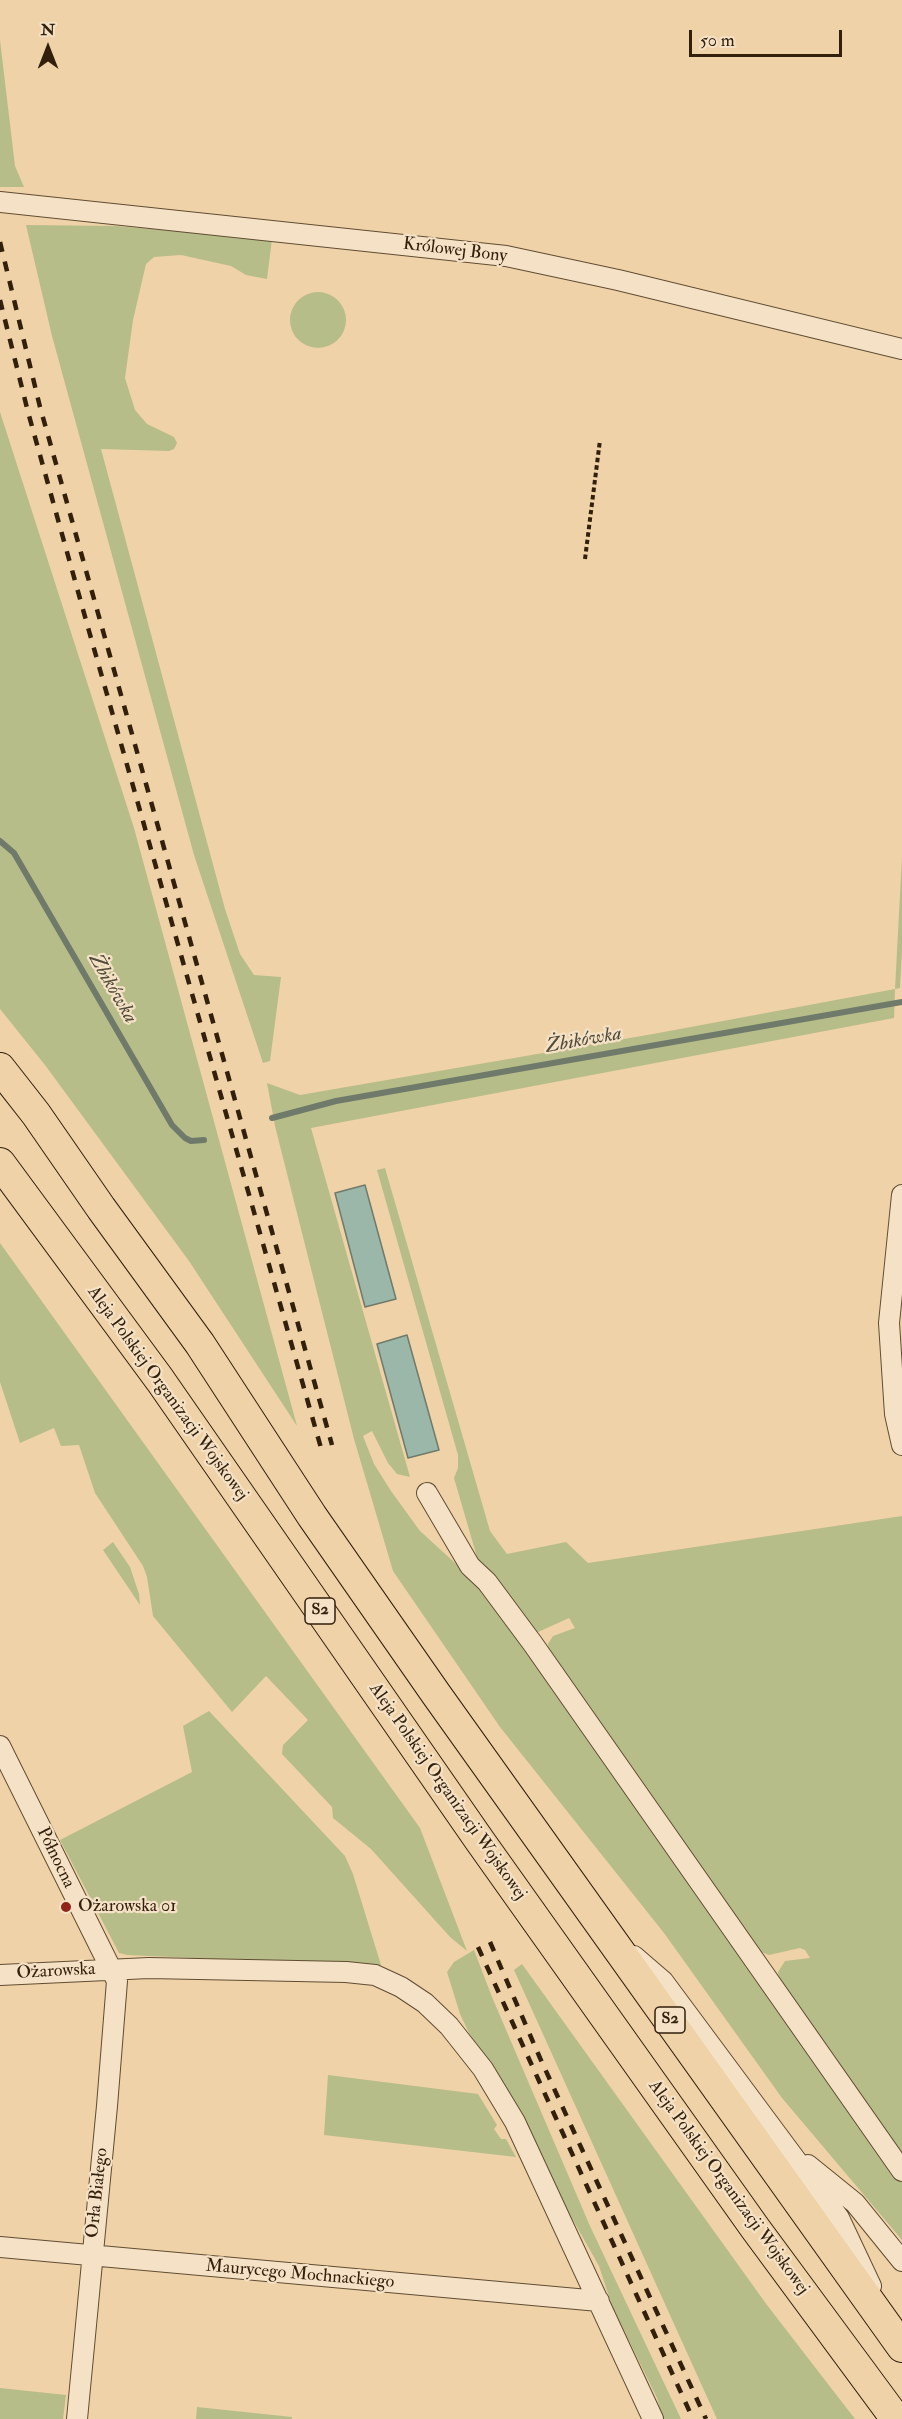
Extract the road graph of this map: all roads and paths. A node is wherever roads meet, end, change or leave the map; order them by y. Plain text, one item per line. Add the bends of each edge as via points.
1 (0, 202) edge
2 (902, 349) edge
3 (600, 440) dead end
4 (585, 559) dead end
5 (0, 1068) edge
6 (0, 1164) edge
7 (902, 1195) edge
8 (898, 1269) edge
9 (902, 1445) edge
10 (427, 1492) dead end
11 (0, 1746) edge
12 (609, 1934) junction
13 (112, 1969) junction
14 (0, 1975) edge
15 (785, 2146) junction
16 (902, 2171) edge
17 (0, 2247) edge
18 (92, 2256) junction
19 (902, 2261) edge
20 (600, 2301) junction
21 (900, 2345) edge
22 (77, 2419) edge
23 (653, 2419) edge
24 (896, 2419) edge

1 - 2 street, Królowej Bony via 506,256
3 - 4 path
5 - 12 highway, S2 via 200,1344 312,1516
6 - 24 highway, Aleja Polskiej Organizacji Wojskowej / S2 via 160,1380 487,1850 755,2228
7 - 8 street
8 - 9 street via 889,1323 895,1414
10 - 16 street via 470,1566 487,1582 532,1644
11 - 13 street, Północna
12 - 15 street via 663,1981
12 - 21 highway, S2
13 - 14 street, Ożarowska
13 - 18 street, Orła Białego via 117,1995
13 - 20 street, Ożarowska via 346,1972 375,1976 425,2003 483,2069 515,2122
15 - 19 street via 855,2203
15 - 21 street via 839,2218
17 - 18 street, Maurycego Mochnackiego
18 - 20 street, Maurycego Mochnackiego
18 - 22 street, Orła Białego
20 - 23 street, Ożarowska

